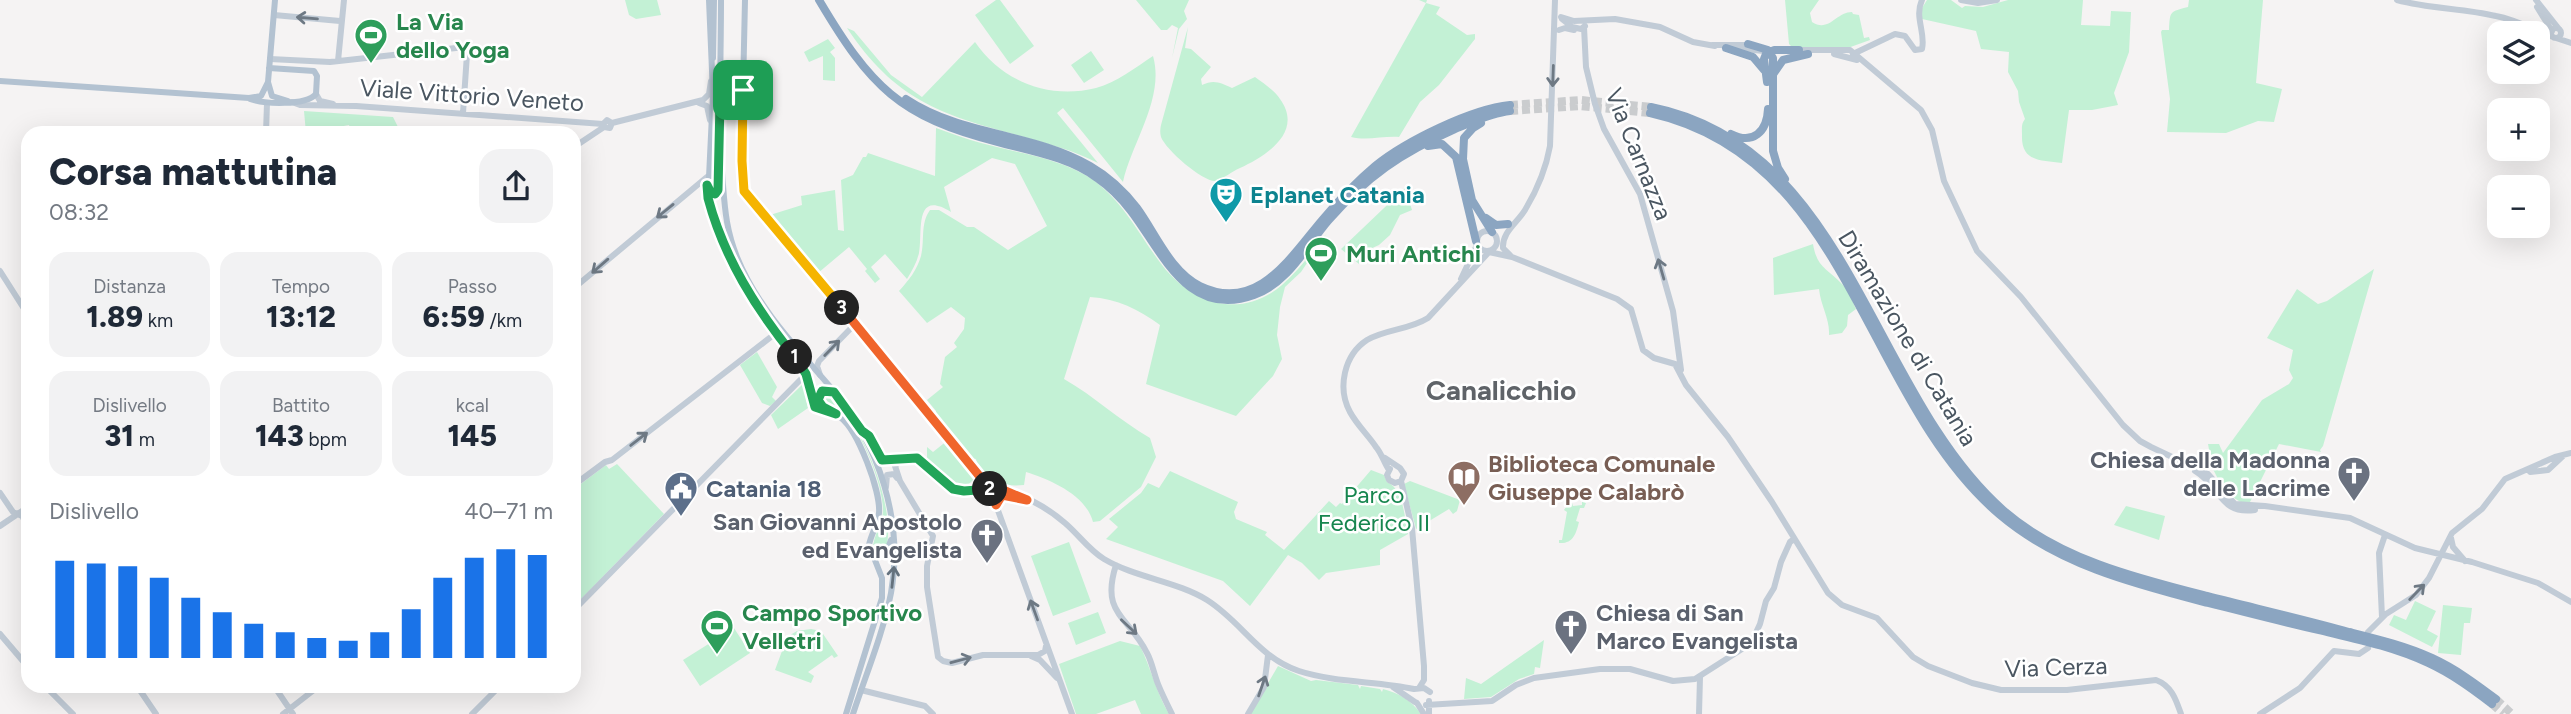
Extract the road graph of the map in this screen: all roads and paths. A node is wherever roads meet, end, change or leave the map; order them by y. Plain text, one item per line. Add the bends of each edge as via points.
1 (275, 0) edge
2 (344, 0) edge
3 (709, 0) edge
4 (714, 0) edge
5 (721, 0) edge
6 (745, 0) edge
7 (1555, 0) edge
8 (1922, 0) edge
9 (1961, 0) edge
10 (1997, 0) edge
11 (2397, 0) edge
12 (2534, 0) edge
13 (822, 3) edge
14 (1555, 8) junction
15 (274, 15) junction
16 (340, 21) junction
17 (2515, 21) edge
18 (2543, 21) edge
19 (1576, 23) junction
20 (2550, 29) edge
21 (1559, 30) junction
22 (2550, 31) edge
23 (2556, 33) junction
24 (2571, 41) edge
25 (1554, 42) junction
26 (1748, 44) junction
27 (1584, 45) junction
28 (1712, 45) junction
29 (1726, 48) junction
30 (1799, 50) junction
31 (1770, 52) junction
32 (1808, 54) junction
33 (1849, 54) junction
34 (853, 55) junction
35 (270, 56) junction
36 (331, 61) junction
37 (269, 68) junction
38 (306, 70) junction
39 (712, 72) junction
40 (317, 76) junction
41 (1766, 77) junction
42 (0, 81) edge
43 (268, 82) junction
44 (720, 83) junction
45 (1772, 86) junction
46 (743, 90) junction
47 (729, 93) junction
48 (316, 94) junction
49 (248, 98) junction
50 (289, 102) junction
51 (720, 102) junction
52 (263, 103) junction
53 (693, 103) junction
54 (338, 105) junction
55 (1667, 110) junction
56 (463, 113) junction
57 (710, 121) junction
58 (603, 125) junction
59 (265, 126) edge
60 (581, 142) edge
61 (1403, 151) junction
62 (719, 159) junction
63 (707, 177) junction
64 (707, 185) junction
65 (1350, 198) junction
66 (1481, 214) junction
67 (1519, 218) junction
68 (1508, 224) junction
69 (1492, 232) junction
70 (1477, 243) junction
71 (1489, 252) junction
72 (1837, 253) junction
73 (1512, 257) junction
74 (0, 271) edge
75 (581, 282) edge
76 (1459, 284) junction
77 (21, 304) edge
78 (855, 324) junction
79 (775, 333) junction
80 (1676, 336) junction
81 (1648, 354) junction
82 (806, 374) junction
83 (821, 376) junction
84 (1686, 385) junction
85 (834, 392) junction
86 (836, 414) junction
87 (862, 431) junction
88 (2569, 453) edge
89 (1382, 455) junction
90 (903, 458) junction
91 (1398, 467) junction
92 (1389, 470) junction
93 (899, 479) junction
94 (581, 480) edge
95 (1398, 482) junction
96 (990, 489) junction
97 (0, 493) edge
98 (887, 500) junction
99 (1027, 500) junction
100 (996, 505) junction
101 (21, 512) edge
102 (18, 514) junction
103 (21, 516) edge
104 (0, 526) edge
105 (893, 532) junction
106 (2385, 535) junction
107 (1794, 539) junction
108 (869, 545) junction
109 (2450, 545) junction
110 (2444, 556) junction
111 (2465, 561) junction
112 (1116, 565) junction
113 (581, 600) edge
114 (2571, 602) edge
115 (2382, 617) junction
116 (2370, 633) dead end
117 (0, 634) edge
118 (1046, 646) junction
119 (2366, 648) dead end
120 (1268, 655) junction
121 (1029, 656) junction
122 (21, 659) edge
123 (1424, 666) junction
124 (1700, 677) junction
125 (1388, 685) junction
126 (1419, 689) junction
127 (861, 690) junction
128 (1064, 691) junction
129 (52, 693) edge
130 (142, 693) edge
131 (278, 693) edge
132 (311, 693) edge
133 (493, 693) edge
134 (1430, 693) junction
135 (1452, 702) junction
136 (1416, 703) junction
137 (1428, 703) junction
138 (1439, 703) junction
139 (289, 712) edge
140 (73, 714) edge
141 (156, 714) edge
142 (472, 714) edge
143 (846, 714) edge
144 (853, 714) edge
145 (933, 714) edge
146 (1072, 714) edge
147 (1172, 714) edge
148 (1248, 714) edge
149 (1428, 714) edge
150 (1699, 714) edge
151 (2181, 714) edge
152 (2260, 714) edge

1 - 15 main road
2 - 16 main road
3 - 39 main road
4 - 39 main road
5 - 44 main road
6 - 46 main road
7 - 14 main road
8 - 33 main road via 1918,12 1922,50 1915,50 1898,34
9 - 10 main road
11 - 17 main road
12 - 18 main road
12 - 23 main road
13 - 34 highway
13 - 34 highway via 839,39
13 - 61 highway via 863,60 897,94 948,120 1037,145 1093,168 1121,189 1184,274 1219,292 1247,290 1274,276 1356,183
14 - 19 main road via 1561,17
14 - 25 main road
16 -> 15 main road
15 - 35 main road
16 - 36 main road
19 - 21 main road
19 - 27 main road, Via Carnazza
19 - 28 main road via 1615,19 1660,27
20 - 23 main road
21 - 25 main road
21 - 27 main road via 1576,32
22 - 23 main road
23 - 24 main road
25 -> 67 main road via 1549,153
26 - 28 main road
26 - 30 main road
26 - 31 highway
80 -> 27 main road, Via Carnazza via 1640,194 1600,120
28 - 29 main road
29 - 31 main road
29 - 41 highway via 1753,57
30 - 31 highway
30 - 33 main road
31 - 32 main road
31 - 41 highway via 1764,59
31 - 45 highway
32 - 33 main road
32 - 45 highway via 1780,63
33 - 106 main road via 1924,113 1941,173 1977,251 2015,290 2132,434 2189,464 2233,509 2274,508 2350,518
34 - 65 highway via 889,94 925,117 1059,159 1095,177 1122,200 1177,276 1214,298 1245,298 1266,290
35 - 36 main road
35 - 37 main road
36 - 38 main road
36 - 40 main road
36 - 56 main road via 465,47
37 - 38 main road
37 - 43 main road
38 - 40 main road
39 - 53 main road via 708,96
39 - 57 main road
40 - 48 main road
41 - 55 highway via 1767,121 1755,137 1738,137 1690,114
42 - 49 main road
43 - 49 main road via 264,95
43 - 50 main road via 272,96
44 - 47 main road
44 - 51 main road
45 - 72 highway via 1776,162
46 - 47 main road
46 - 78 main road via 744,191
47 - 51 main road
48 - 50 main road via 310,100
48 - 54 main road via 320,101
49 - 52 main road
50 - 52 main road
50 - 54 main road, Viale Vittorio Veneto
51 - 62 main road
52 - 59 main road
53 - 57 main road via 706,104
53 - 58 main road, Viale Vittorio Veneto via 612,123 607,120
54 - 56 main road, Viale Vittorio Veneto
55 - 72 highway, Diramazione di Catania via 1715,129 1758,158 1793,192
55 - 72 highway, Diramazione di Catania via 1651,110 1725,142 1788,197 1826,248 1945,454 1986,502 2029,537 2112,576 2395,650 2451,675 2494,702 2452,668 2396,644 2126,574 2031,531 1990,498 1947,445
56 - 58 main road, Viale Vittorio Veneto
57 - 63 main road
58 - 60 main road
61 - 65 highway
61 - 66 highway via 1508,110 1473,128 1463,142 1471,196
62 - 64 main road via 717,192 711,193
62 - 83 main road via 724,217 745,275 772,317
63 - 64 main road
63 -> 75 main road
64 - 79 main road via 710,205 739,278
65 - 70 highway via 1404,159 1441,144 1456,157
66 - 68 highway via 1493,224
66 - 69 highway
67 - 68 main road
67 - 73 main road via 1503,241
68 - 69 main road
69 - 70 main road via 1482,232
69 - 71 main road via 1497,243
70 - 71 main road
70 - 76 main road
71 - 73 main road
71 - 76 main road
73 - 81 main road via 1623,302 1633,314
74 - 77 main road
76 - 89 main road via 1428,318 1367,340 1347,364 1343,383 1346,404
83 -> 78 main road via 819,361
78 - 96 main road
79 - 82 main road
94 -> 79 main road
80 - 81 main road via 1671,355
80 - 84 main road, Via Carnazza
81 - 84 main road via 1675,364
82 - 86 main road via 815,407
82 - 113 main road
83 - 85 main road
84 - 107 main road via 1728,437
85 - 86 main road via 822,391 818,400
85 - 87 main road
86 - 108 main road via 852,433 876,488 879,513
87 - 90 main road via 882,460
87 - 98 main road
88 - 109 main road via 2548,470 2505,480 2482,509 2451,536
89 - 91 main road
89 - 92 main road
90 - 93 main road via 895,466
90 - 96 main road via 920,460 953,489
91 - 92 main road
91 - 95 main road via 1404,473
92 - 95 main road via 1388,479
93 - 98 main road via 891,474 886,477
93 -> 121 main road via 933,536 927,587 941,659 952,663 983,655
95 - 123 main road via 1412,528
96 - 99 main road
96 - 100 main road
97 - 102 main road
98 - 105 main road
99 - 100 main road via 1002,495
99 - 112 main road via 1071,529 1095,554
118 -> 100 main road
101 - 102 main road
102 - 103 main road
102 - 104 main road
105 - 108 main road via 886,553 876,554
127 -> 105 main road via 891,592
106 - 110 main road
106 - 115 main road via 2379,553
107 - 124 main road via 1754,637
107 - 151 main road, Via Cerza via 1833,598 1877,618 1913,657 1928,666 2001,690 2067,690 2156,680 2171,691
108 - 143 main road via 881,573 883,592
109 - 110 main road
109 - 111 main road
110 - 111 main road
115 -> 110 main road via 2416,595
111 - 114 main road via 2538,583
112 - 120 main road via 1198,595 1231,618
112 -> 147 main road via 1113,605 1138,635
115 - 116 main road
117 - 122 main road
118 - 121 main road via 1043,653
118 - 128 main road
119 - 152 main road via 2334,651 2300,688
120 - 125 main road via 1308,673
148 -> 120 main road via 1264,687
121 - 128 main road via 1040,660
123 - 126 main road
123 - 134 main road
124 - 135 main road via 1673,681 1619,668 1552,674 1524,681 1492,701
124 - 150 main road
125 - 126 main road
125 - 136 main road
126 - 134 main road
126 - 136 main road via 1414,695
127 - 144 main road
127 - 145 main road via 925,706
128 - 146 main road
129 - 140 main road
130 - 141 main road
131 - 139 main road
132 - 139 main road
133 - 142 main road
134 - 135 main road
134 - 137 main road
135 - 138 main road
136 - 137 main road
136 - 149 main road
137 - 138 main road
137 - 149 main road
138 - 149 main road

